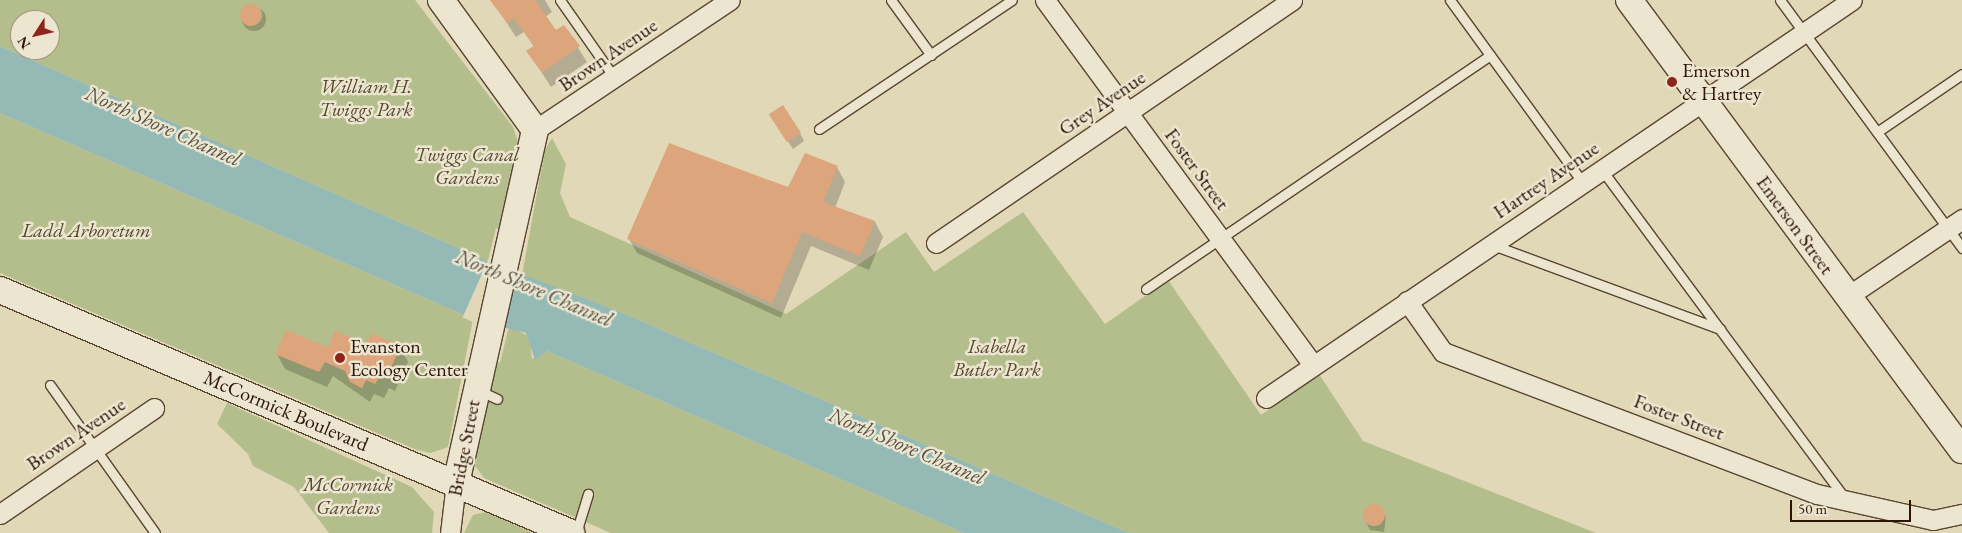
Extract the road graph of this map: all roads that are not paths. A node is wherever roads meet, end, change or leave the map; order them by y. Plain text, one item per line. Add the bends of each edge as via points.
1 (560, 0) edge
2 (730, 0) edge
3 (891, 0) edge
4 (1012, 0) edge
5 (1045, 0) edge
6 (1292, 0) edge
7 (1450, 0) edge
8 (1629, 0) edge
9 (1780, 0) edge
10 (1852, 0) edge
11 (448, 2) edge
12 (1804, 33) junction
13 (931, 55) junction
14 (1490, 55) junction
15 (1962, 74) edge
16 (614, 77) junction
17 (1703, 100) junction
18 (1128, 113) junction
19 (819, 129) dead end
20 (536, 130) junction
21 (1877, 132) junction
22 (1602, 170) junction
23 (1583, 183) junction
24 (1955, 224) edge
25 (1220, 239) junction
26 (936, 243) dead end
27 (1491, 244) junction
28 (1962, 248) edge
29 (1146, 289) dead end
30 (0, 290) edge
31 (1848, 296) junction
32 (1407, 301) junction
33 (1720, 330) junction
34 (1313, 365) junction
35 (50, 385) dead end
36 (1266, 398) dead end
37 (154, 408) dead end
38 (94, 450) junction
39 (1962, 450) edge
40 (456, 483) junction
41 (588, 494) dead end
42 (1847, 500) junction
43 (0, 514) edge
44 (1962, 514) edge
45 (155, 533) edge
46 (450, 533) edge
47 (571, 533) edge
48 (576, 533) edge

1 - 16 lane
2 - 16 street, Brown Avenue
3 - 13 lane
4 - 13 lane
5 - 18 street, Foster Street
6 - 18 street, Grey Avenue
7 - 14 lane
8 - 17 main road, Emerson Street
9 - 12 lane
10 - 12 street, Hartrey Avenue
11 - 20 main road
12 - 17 street, Hartrey Avenue
12 - 21 lane
13 - 19 lane
14 - 23 lane
14 - 25 lane
15 - 21 lane
16 - 20 street, Brown Avenue
17 - 22 street, Hartrey Avenue
17 - 31 main road, Emerson Street
18 - 25 street, Foster Street
18 - 26 street, Grey Avenue
20 - 40 main road, Bridge Street via 483,356 486,394
21 - 24 lane
22 - 23 street, Hartrey Avenue
22 - 33 lane
23 - 27 street, Hartrey Avenue
24 - 28 lane
24 - 31 street
25 - 29 lane
25 - 34 street, Foster Street
27 - 32 street, Hartrey Avenue
27 - 33 lane
30 - 40 main road, McCormick Boulevard
31 - 39 main road, Emerson Street
32 - 34 street, Hartrey Avenue
32 - 42 street, Foster Street via 1443,352 1817,494
33 - 42 lane
34 - 36 street, Hartrey Avenue
35 - 38 lane
37 - 38 street, Brown Avenue
38 - 43 street, Brown Avenue
38 - 45 lane
40 - 46 street, Bridge Street
40 - 47 main road, McCormick Boulevard
41 - 48 lane
42 - 44 street, Foster Street via 1933,520

